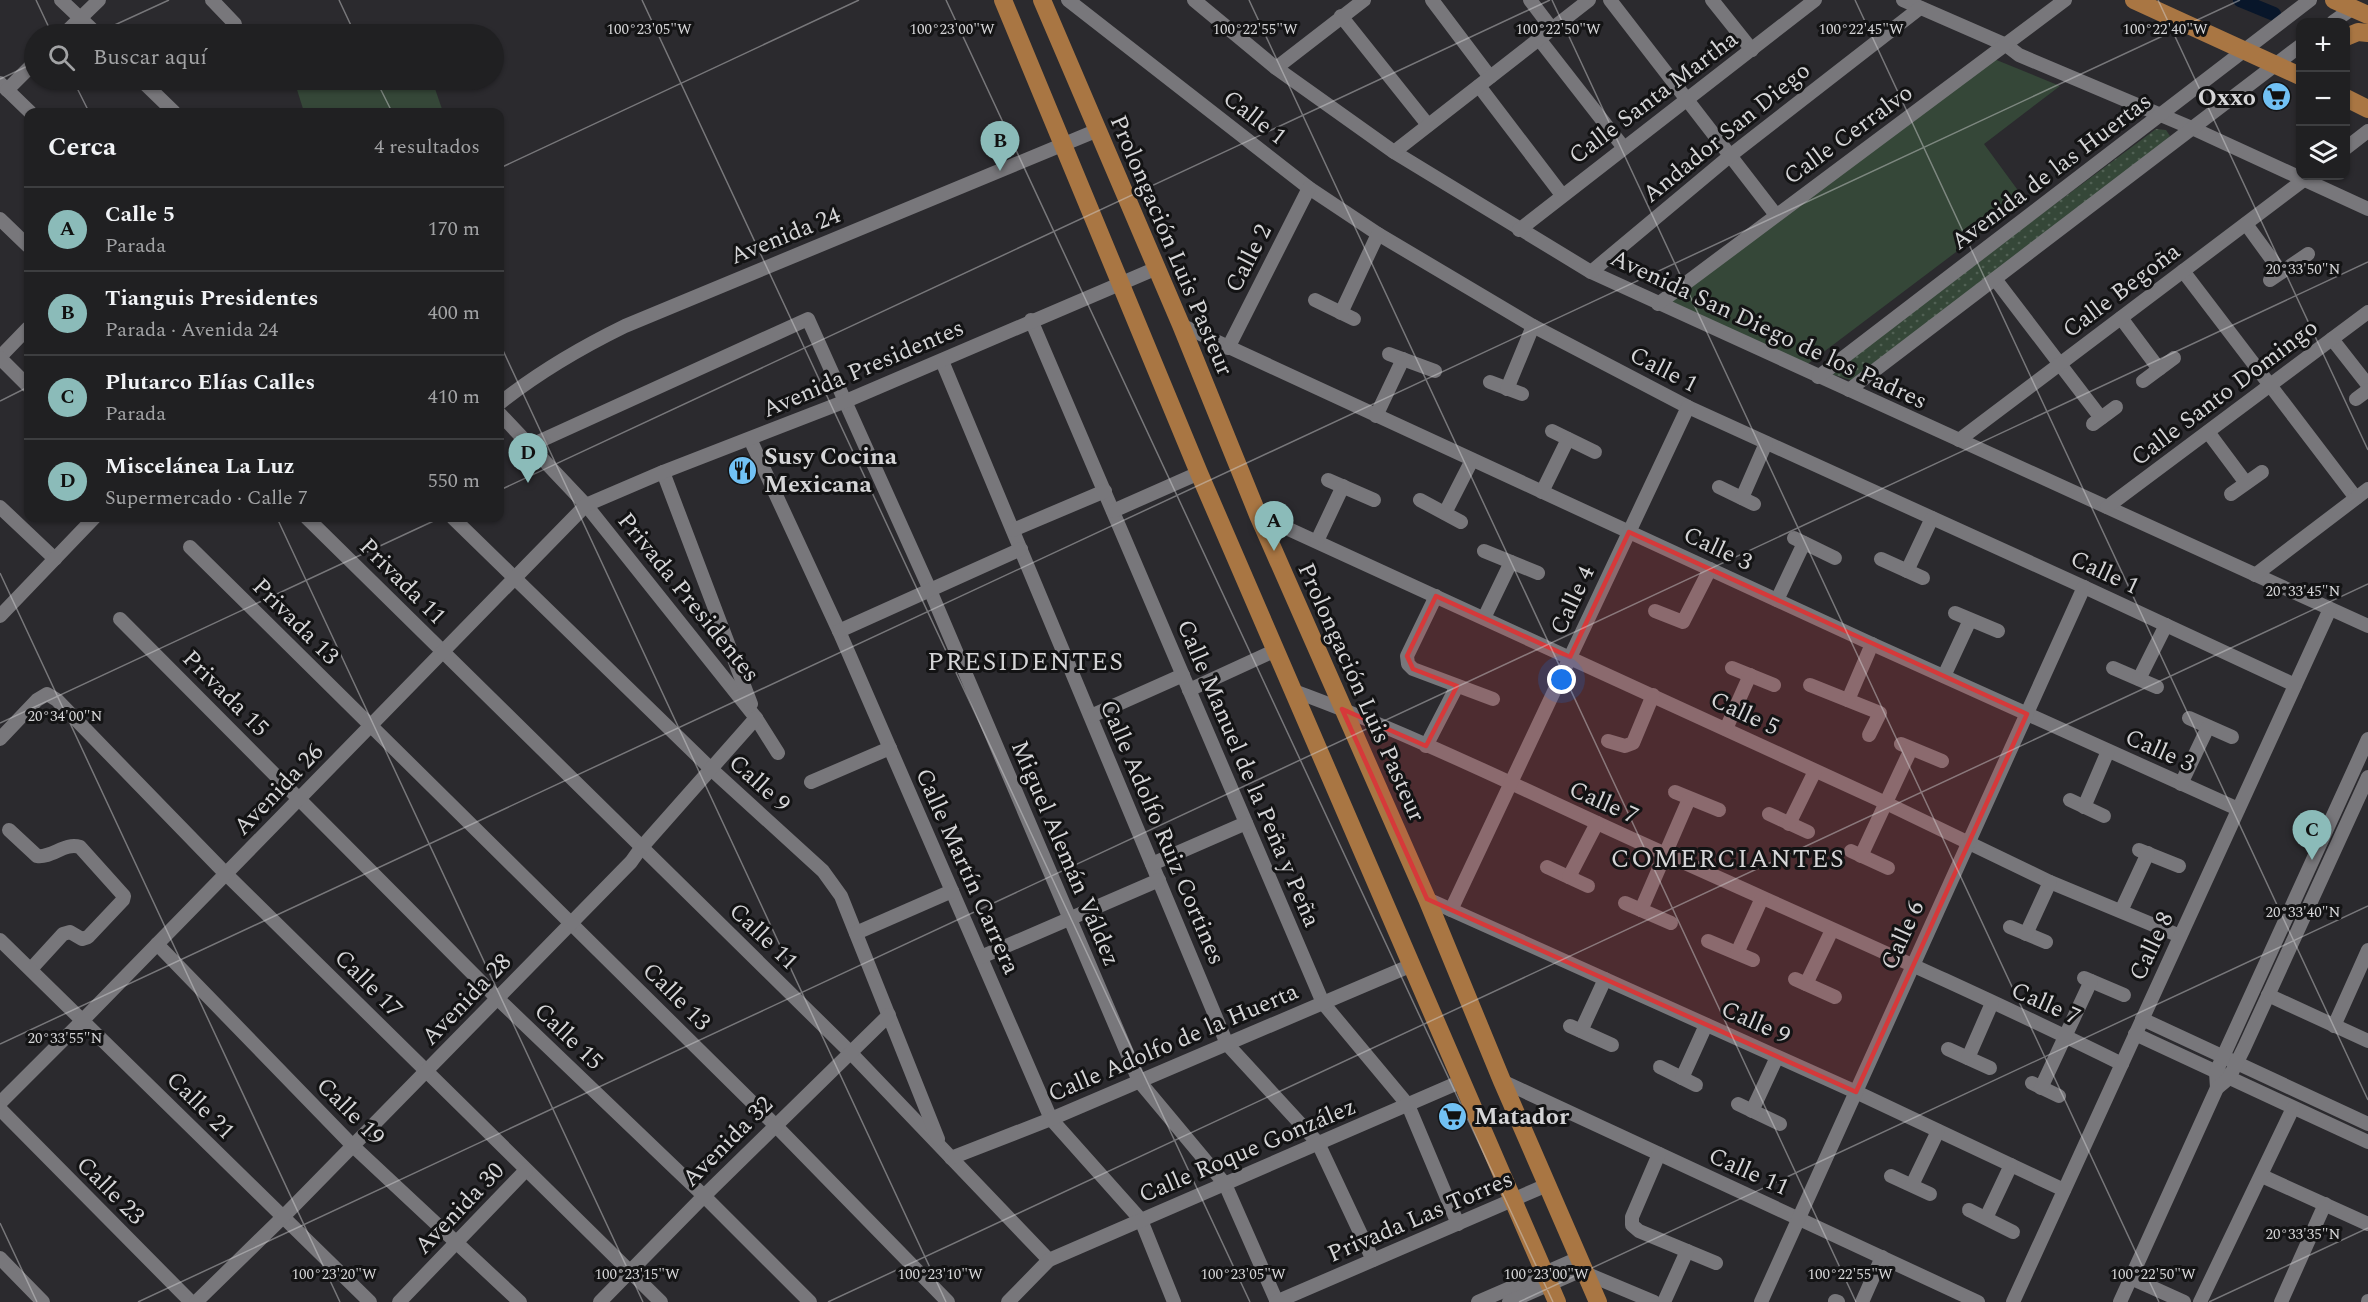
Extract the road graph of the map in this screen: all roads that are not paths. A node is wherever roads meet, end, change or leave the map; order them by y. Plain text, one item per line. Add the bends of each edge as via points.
1 (61, 0) edge
2 (99, 0) edge
3 (212, 0) edge
4 (1003, 0) edge
5 (1042, 0) edge
6 (1068, 0) edge
7 (1194, 0) edge
8 (1364, 0) edge
9 (1432, 0) edge
10 (1530, 0) edge
11 (1589, 0) edge
12 (1610, 0) edge
13 (1712, 0) edge
14 (1815, 0) edge
15 (1903, 0) edge
16 (2066, 0) edge
17 (2134, 0) edge
18 (2310, 0) edge
19 (2334, 0) edge
20 (1920, 8) junction
21 (2360, 12) edge
22 (1341, 16) junction
23 (80, 18) junction
24 (2344, 18) edge
25 (74, 24) edge
26 (86, 24) edge
27 (235, 24) dead end
28 (1552, 28) junction
29 (2368, 33) edge
30 (2350, 35) edge
31 (1539, 39) junction
32 (2006, 45) junction
33 (2296, 49) edge
34 (1752, 50) junction
35 (2246, 51) junction
36 (2275, 64) junction
37 (1276, 68) junction
38 (24, 71) edge
39 (2296, 74) edge
40 (1490, 77) junction
41 (1479, 86) junction
42 (4, 87) edge
43 (2350, 89) edge
44 (151, 90) edge
45 (2368, 98) edge
46 (1688, 100) junction
47 (2350, 100) edge
48 (26, 108) edge
49 (170, 108) edge
50 (2368, 109) edge
51 (2162, 115) junction
52 (1428, 125) junction
53 (2194, 129) junction
54 (1098, 130) junction
55 (2368, 131) edge
56 (1062, 145) junction
57 (2350, 145) edge
58 (1624, 148) junction
59 (1394, 152) junction
60 (1731, 155) junction
61 (2296, 173) edge
62 (2304, 180) edge
63 (2311, 180) edge
64 (1309, 188) junction
65 (1562, 195) junction
66 (2368, 209) edge
67 (1776, 215) junction
68 (0, 219) edge
69 (2246, 224) junction
70 (1519, 230) junction
71 (1378, 234) junction
72 (24, 242) edge
73 (2308, 254) dead end
74 (1157, 267) junction
75 (2183, 271) junction
76 (1591, 272) junction
77 (1995, 279) junction
78 (1120, 283) junction
79 (1314, 300) dead end
80 (1658, 304) junction
81 (2368, 312) edge
82 (2121, 318) junction
83 (1031, 320) junction
84 (1181, 326) junction
85 (1533, 326) junction
86 (24, 332) edge
87 (2332, 339) junction
88 (1228, 348) junction
89 (1389, 354) dead end
90 (0, 358) edge
91 (2174, 358) dead end
92 (1403, 359) junction
93 (942, 361) junction
94 (2061, 363) junction
95 (2159, 369) junction
96 (1435, 371) dead end
97 (1818, 377) junction
98 (2143, 381) dead end
99 (24, 382) edge
100 (1490, 382) dead end
101 (2270, 385) junction
102 (2368, 385) edge
103 (1507, 388) junction
104 (1849, 390) junction
105 (2368, 390) edge
106 (1522, 394) dead end
107 (2356, 399) dead end
108 (504, 400) edge
109 (846, 401) junction
110 (2116, 406) dead end
111 (1688, 407) junction
112 (1376, 416) junction
113 (504, 418) edge
114 (1552, 432) dead end
115 (2208, 432) junction
116 (750, 439) junction
117 (1568, 439) junction
118 (1959, 440) junction
119 (1766, 443) junction
120 (529, 446) junction
121 (1595, 452) dead end
122 (1472, 460) junction
123 (663, 472) junction
124 (2262, 472) dead end
125 (1200, 473) junction
126 (1328, 480) dead end
127 (2246, 483) junction
128 (1343, 486) junction
129 (1719, 487) dead end
130 (2368, 489) edge
131 (1105, 491) junction
132 (1542, 492) junction
133 (2231, 494) dead end
134 (2356, 498) junction
135 (1374, 500) dead end
136 (1420, 500) dead end
137 (586, 505) junction
138 (0, 507) edge
139 (2107, 507) junction
140 (1113, 511) junction
141 (1445, 513) junction
142 (1258, 515) junction
143 (1932, 518) junction
144 (90, 522) edge
145 (311, 522) edge
146 (457, 522) edge
147 (1461, 522) dead end
148 (1013, 530) junction
149 (1629, 532) junction
150 (1317, 542) junction
151 (190, 547) dead end
152 (1022, 549) junction
153 (1485, 551) dead end
154 (1835, 558) dead end
155 (55, 559) junction
156 (1881, 559) dead end
157 (1511, 562) junction
158 (1710, 569) junction
159 (1906, 571) junction
160 (1538, 573) dead end
161 (2255, 575) junction
162 (514, 577) junction
163 (1923, 578) dead end
164 (2084, 587) junction
165 (930, 590) junction
166 (1436, 596) junction
167 (1777, 600) junction
168 (2330, 609) junction
169 (1655, 611) dead end
170 (1955, 613) dead end
171 (0, 616) edge
172 (1484, 618) junction
173 (120, 619) dead end
174 (1970, 620) junction
175 (2166, 625) junction
176 (2368, 626) edge
177 (839, 631) junction
178 (1998, 631) dead end
179 (1872, 644) junction
180 (1276, 650) junction
181 (442, 651) junction
182 (1570, 657) junction
183 (1732, 668) dead end
184 (2114, 668) dead end
185 (1183, 675) junction
186 (1750, 675) junction
187 (1944, 676) junction
188 (2139, 679) junction
189 (1810, 685) dead end
190 (2295, 685) junction
191 (1457, 686) junction
192 (1774, 686) dead end
193 (2157, 687) dead end
194 (1189, 690) junction
195 (1294, 692) junction
196 (1653, 696) junction
197 (1493, 699) dead end
198 (1848, 700) junction
199 (1342, 709) junction
200 (2027, 714) junction
201 (1091, 716) junction
202 (756, 717) junction
203 (2189, 718) dead end
204 (370, 727) junction
205 (2208, 727) junction
206 (1726, 729) junction
207 (1869, 735) dead end
208 (2232, 737) dead end
209 (0, 739) edge
210 (2368, 739) edge
211 (1608, 741) dead end
212 (1426, 746) junction
213 (890, 748) junction
214 (2108, 751) junction
215 (778, 753) dead end
216 (1942, 761) dead end
217 (711, 768) junction
218 (1815, 771) junction
219 (2368, 777) edge
220 (811, 782) dead end
221 (1511, 784) junction
222 (2181, 784) junction
223 (1675, 792) dead end
224 (299, 799) junction
225 (1689, 799) junction
226 (2070, 800) dead end
227 (1887, 802) junction
228 (2084, 807) junction
229 (2238, 809) junction
230 (1719, 810) dead end
231 (1769, 814) dead end
232 (2104, 816) dead end
233 (1246, 823) junction
234 (1597, 823) junction
235 (1789, 824) junction
236 (9, 830) dead end
237 (1808, 832) dead end
238 (1969, 841) junction
239 (641, 848) junction
240 (1665, 854) junction
241 (1152, 864) junction
242 (2179, 866) dead end
243 (1547, 867) dead end
244 (1888, 868) dead end
245 (226, 874) junction
246 (1569, 877) junction
247 (1159, 880) junction
248 (2050, 882) junction
249 (1588, 886) dead end
250 (952, 891) junction
251 (1762, 898) junction
252 (1427, 899) junction
253 (1625, 903) dead end
254 (1451, 910) junction
255 (1641, 910) junction
256 (2121, 911) junction
257 (1070, 918) junction
258 (1671, 923) dead end
259 (572, 924) junction
260 (2010, 927) dead end
261 (1833, 930) junction
262 (856, 933) junction
263 (2026, 934) junction
264 (2180, 936) junction
265 (0, 940) edge
266 (1708, 941) dead end
267 (2046, 942) dead end
268 (157, 944) junction
269 (2368, 950) edge
270 (1737, 953) junction
271 (981, 957) junction
272 (1753, 960) dead end
273 (1412, 965) junction
274 (1913, 966) junction
275 (31, 969) junction
276 (1605, 979) junction
277 (2124, 995) dead end
278 (2268, 995) junction
279 (1835, 997) dead end
280 (497, 998) junction
281 (1323, 1003) junction
282 (1992, 1003) junction
283 (889, 1015) junction
284 (2142, 1019) junction
285 (83, 1020) junction
286 (1706, 1025) junction
287 (2334, 1026) junction
288 (2135, 1034) junction
289 (2065, 1036) junction
290 (2368, 1041) edge
291 (1227, 1044) junction
292 (1612, 1045) dead end
293 (1948, 1049) dead end
294 (849, 1051) junction
295 (1777, 1057) junction
296 (1968, 1058) junction
297 (2229, 1061) junction
298 (2122, 1064) junction
299 (1660, 1067) dead end
300 (1990, 1068) dead end
301 (426, 1072) junction
302 (2222, 1075) junction
303 (1682, 1078) junction
304 (1139, 1081) junction
305 (1462, 1081) junction
306 (1502, 1081) junction
307 (1696, 1085) dead end
308 (1856, 1092) junction
309 (2059, 1096) dead end
310 (0, 1103) edge
311 (1738, 1104) dead end
312 (1408, 1105) junction
313 (2293, 1108) junction
314 (0, 1109) edge
315 (1752, 1111) junction
316 (1051, 1119) junction
317 (2367, 1120) edge
318 (1779, 1124) dead end
319 (776, 1126) junction
320 (1938, 1131) junction
321 (2368, 1142) edge
322 (1318, 1143) junction
323 (353, 1146) junction
324 (941, 1146) junction
325 (1659, 1155) junction
326 (951, 1158) junction
327 (2011, 1165) junction
328 (526, 1170) junction
329 (1891, 1176) dead end
330 (2262, 1176) junction
331 (1225, 1184) junction
332 (1547, 1185) junction
333 (1912, 1185) junction
334 (2064, 1190) junction
335 (1930, 1194) dead end
336 (704, 1196) junction
337 (1513, 1200) junction
338 (2325, 1204) junction
339 (1969, 1210) dead end
340 (282, 1218) junction
341 (1799, 1218) junction
342 (1986, 1218) junction
343 (1141, 1220) junction
344 (1458, 1224) junction
345 (2368, 1224) edge
346 (2013, 1232) dead end
347 (457, 1243) junction
348 (1687, 1251) junction
349 (1882, 1257) junction
350 (0, 1258) edge
351 (1049, 1260) junction
352 (1372, 1260) junction
353 (1716, 1263) dead end
354 (1583, 1267) junction
355 (630, 1272) junction
356 (1547, 1278) junction
357 (2131, 1278) junction
358 (1947, 1296) edge
359 (43, 1302) edge
360 (191, 1302) edge
361 (196, 1302) edge
362 (370, 1302) edge
363 (399, 1302) edge
364 (520, 1302) edge
365 (600, 1302) edge
366 (661, 1302) edge
367 (810, 1302) edge
368 (948, 1302) edge
369 (1008, 1302) edge
370 (1174, 1302) edge
371 (1276, 1302) edge
372 (1478, 1302) edge
373 (1509, 1302) edge
374 (1557, 1302) edge
375 (1598, 1302) edge
376 (1654, 1302) edge
377 (1664, 1302) edge
378 (1761, 1302) edge
379 (1862, 1302) edge
380 (1978, 1302) edge
381 (2013, 1302) edge
382 (2120, 1302) edge
383 (2184, 1302) edge
384 (2200, 1302) edge
385 (2281, 1302) edge

1 - 23 street
2 - 23 street
3 - 27 street
4 - 56 main road
5 - 54 main road, Prolongación Luis Pasteur
6 - 64 street, Calle 1
7 - 37 street, Avenida San Diego de los Padres
8 - 22 street
9 - 40 street
10 - 28 street
11 - 28 street
12 - 46 street
13 - 34 street
14 - 34 street, Calle Santa Martha
15 - 20 street
16 - 32 street, Calle Cerralvo
17 - 35 main road
18 - 35 street, Avenida de las Huertas
19 - 21 main road
20 - 32 street
20 - 60 street, Andador San Diego
21 - 24 street
22 - 37 street
22 - 52 street
23 - 25 street
23 - 26 street
28 - 31 street
29 - 30 main road
31 - 40 street
31 - 58 street
32 - 51 street via 2019,55
32 - 67 street, Calle Cerralvo
33 - 36 street
34 - 46 street, Calle Santa Martha
35 - 36 main road
35 - 51 street, Avenida de las Huertas
36 - 39 main road
36 - 53 street
37 - 59 street, Avenida San Diego de los Padres
38 - 42 street
40 - 41 street
41 - 52 street
41 - 65 street
42 - 48 street
43 - 45 main road
44 - 49 street
46 - 58 street, Calle Santa Martha
46 - 60 street
47 - 50 main road
51 - 53 street
51 - 97 street, Avenida de las Huertas
52 - 59 street
53 - 61 street
53 - 77 street
54 - 56 street, Avenida 24
54 - 74 main road, Prolongación Luis Pasteur
55 - 57 street
56 - 78 main road
56 - 108 street, Avenida 24 via 625,326 537,374
58 - 65 street, Calle Santa Martha
59 - 70 street, Avenida San Diego de los Padres
60 - 67 street
60 - 76 street, Andador San Diego
62 - 69 street, Calle Begoña
63 - 66 street
64 - 71 street, Calle 1
64 - 88 street, Calle 2
65 - 70 street, Calle Santa Martha
67 - 80 street, Calle Cerralvo
68 - 72 street
69 - 73 street via 2276,276
69 - 75 street, Calle Begoña
70 - 76 street, Avenida San Diego de los Padres
71 - 79 street via 1348,316
71 - 85 street, Calle 1
74 - 78 street, Avenida Presidentes
74 - 84 main road, Prolongación Luis Pasteur
75 - 82 street, Calle Begoña
75 - 101 street
76 - 80 street, Avenida San Diego de los Padres
77 - 94 street
77 - 104 street
78 - 83 street, Avenida Presidentes
78 - 125 main road
80 - 97 street, Avenida San Diego de los Padres
81 - 87 street, Calle Santo Domingo
82 - 94 street, Calle Begoña
82 - 95 street
83 - 93 street, Avenida Presidentes
83 - 131 street, Calle Manuel de la Peña y Peña
84 - 88 street, Calle 3
84 - 142 main road, Prolongación Luis Pasteur
85 - 103 street
85 - 111 street, Calle 1
86 - 90 street
87 - 101 street, Calle Santo Domingo
87 - 102 street
88 - 112 street, Calle 3
89 - 92 street
90 - 99 street
91 - 95 street
92 - 96 street
92 - 112 street
93 - 109 street, Avenida Presidentes
93 - 148 street, Calle Adolfo Ruiz Cortines
94 - 110 street via 2097,421
94 - 118 street, Calle Begoña
95 - 98 street
97 - 104 street, Avenida San Diego de los Padres
100 - 103 street
101 - 115 street, Calle Santo Domingo
101 - 134 street
103 - 106 street
104 - 118 street, Avenida San Diego de los Padres
105 - 107 street
109 - 116 street, Avenida Presidentes
109 - 120 street, Miguel Alemán Váldez via 808,319
109 - 165 street, Miguel Alemán Váldez
111 - 119 street, Calle 1
111 - 149 street, Calle 4
112 - 122 street, Calle 3
113 - 120 street
114 - 117 street
115 - 127 street
115 - 139 street, Calle Santo Domingo
116 - 123 street, Avenida Presidentes
116 - 177 street, Calle Martín Carrera
117 - 121 street
117 - 132 street
118 - 139 street, Avenida San Diego de los Padres
119 - 129 street via 1748,501
119 - 143 street, Calle 1
120 - 137 street
122 - 132 street, Calle 3
122 - 141 street
123 - 137 street, Avenida Presidentes
123 - 202 street
124 - 127 street
125 - 140 street
125 - 180 main road
126 - 128 street
127 - 133 street
128 - 135 street
128 - 150 street
130 - 134 street
131 - 140 street, Calle Manuel de la Peña y Peña
131 - 148 street
132 - 149 street, Calle 3
134 - 161 street
136 - 141 street
137 - 162 street, Avenida 26
137 - 202 street, Privada Presidentes
138 - 155 street
139 - 161 street, Avenida San Diego de los Padres
140 - 185 street, Calle Manuel de la Peña y Peña
141 - 147 street
142 - 150 street, Calle 5
142 - 199 main road, Prolongación Luis Pasteur
143 - 159 street
143 - 164 street, Calle 1
144 - 155 street
145 - 181 street, Privada 11
146 - 162 street, Calle 9
148 - 152 street, Calle Adolfo Ruiz Cortines
149 - 158 street, Calle 3
149 - 182 street, Calle 4
150 - 166 street, Calle 5
151 - 204 street, Privada 13
152 - 165 street
152 - 201 street, Calle Adolfo Ruiz Cortines
153 - 157 street
154 - 167 street via 1799,540
155 - 171 street
156 - 159 street
157 - 160 street
157 - 172 street
158 - 167 street, Calle 3
158 - 169 street via 1683,622
159 - 163 street
161 - 168 street, Avenida San Diego de los Padres
162 - 181 street, Avenida 26
162 - 217 street, Calle 9
164 - 175 street, Calle 1
164 - 200 street, Calle 6
165 - 177 street
165 - 257 street, Miguel Alemán Váldez
166 - 172 street, Calle 5
166 - 191 street via 1407,656 1408,664
167 - 179 street, Calle 3
168 - 176 street, Avenida San Diego de los Padres
168 - 190 street, Calle 8
170 - 174 street
172 - 182 street, Calle 5
173 - 224 street, Privada 15
174 - 178 street
174 - 187 street
175 - 188 street
175 - 190 street, Calle 1
177 - 213 street, Calle Martín Carrera
179 - 187 street, Calle 3
179 - 198 street
180 - 194 street
180 - 195 main road
181 - 204 street, Avenida 26
181 - 239 street, Calle 11
182 - 196 street, Calle 5
182 - 221 street, Calle 4
183 - 186 street
184 - 188 street
185 - 194 street, Calle Manuel de la Peña y Peña
185 - 201 street
186 - 192 street
186 - 206 street
187 - 200 street, Calle 3
188 - 193 street
189 - 198 street
190 - 229 street, Calle 8
191 - 197 street
191 - 212 street
194 - 233 street, Calle Manuel de la Peña y Peña
195 - 199 street, Calle 7
195 - 273 main road
196 - 206 street, Calle 5
196 - 211 street via 1633,743 1625,746
198 - 207 street via 1880,713
199 - 212 street, Calle 7
199 - 252 main road, Prolongación Luis Pasteur
200 - 214 street, Calle 3
200 - 238 street, Calle 6
201 - 241 street, Calle Adolfo Ruiz Cortines
202 - 215 street
202 - 217 street, Avenida 28
203 - 205 street
204 - 224 street, Avenida 26
204 - 259 street, Calle 13
205 - 208 street
205 - 222 street
206 - 218 street, Calle 5
209 - 245 street, Calle 17 via 47,694
210 - 297 street
212 - 221 street, Calle 7
213 - 220 street
213 - 250 street, Calle Martín Carrera
214 - 222 street, Calle 3
214 - 228 street
216 - 227 street via 1906,746
217 - 239 street, Avenida 28
217 - 262 street, Calle 9 via 823,871 841,896
218 - 227 street, Calle 5
218 - 235 street
219 - 278 street
221 - 234 street, Calle 7
221 - 254 street, Calle 4
222 - 229 street, Calle 3
223 - 225 street
224 - 245 street, Avenida 26
224 - 280 street, Calle 15
225 - 230 street
225 - 240 street
226 - 228 street
227 - 238 street, Calle 5
227 - 244 street via 1856,854
228 - 232 street
229 - 264 street, Calle 8
231 - 235 street
233 - 241 street
233 - 281 street, Calle Manuel de la Peña y Peña
234 - 240 street, Calle 7
234 - 246 street
235 - 237 street
236 - 275 street via 37,856 70,846 80,847 124,896 88,937 63,934
238 - 248 street, Calle 5
238 - 274 street, Calle 6
239 - 259 street, Avenida 28
239 - 294 street, Calle 11
240 - 251 street, Calle 7
240 - 255 street
241 - 247 street, Calle Adolfo Ruiz Cortines
242 - 256 street via 2143,852
243 - 246 street
245 - 268 street, Avenida 26
245 - 301 street, Calle 17
246 - 249 street
247 - 257 street
247 - 291 street, Calle Adolfo Ruiz Cortines
248 - 256 street, Calle 5
248 - 263 street
250 - 262 street
250 - 271 street, Calle Martín Carrera
251 - 261 street, Calle 7
251 - 270 street
252 - 254 street, Calle 9
252 - 306 main road, Prolongación Luis Pasteur
253 - 255 street
254 - 276 street, Calle 9
255 - 258 street
256 - 264 street, Calle 5
257 - 271 street
257 - 304 street, Miguel Alemán Váldez
259 - 280 street, Avenida 28
259 - 319 street, Calle 13
260 - 263 street
261 - 274 street, Calle 7
261 - 279 street via 1801,981
262 - 283 street, Calle 9
263 - 267 street
264 - 284 street, Calle 8
265 - 275 street, Calle 21
266 - 270 street
268 - 285 street, Avenida 26
268 - 323 street, Calle 19
269 - 287 street
270 - 272 street
271 - 316 street, Calle Martín Carrera
273 - 281 street, Calle Adolfo de la Huerta
273 - 305 main road
274 - 282 street, Calle 7
274 - 308 street, Calle 6
275 - 285 street, Calle 21
276 - 286 street, Calle 9
276 - 292 street via 1576,1028
277 - 289 street via 2086,979
278 - 287 street
278 - 297 street
280 - 301 street, Avenida 28
280 - 336 street, Calle 15
281 - 291 street, Calle Adolfo de la Huerta
281 - 312 street, Calle Manuel de la Peña y Peña
282 - 289 street, Calle 7
282 - 296 street
283 - 294 street, Avenida 32
283 - 324 street, Calle 9
284 - 288 street, Calle 8
284 - 297 street
285 - 310 street, Avenida 26
285 - 340 street, Calle 21
286 - 295 street, Calle 9
286 - 303 street
287 - 290 street
288 - 298 street, Calle 8
288 - 302 street
289 - 298 street, Calle 7
289 - 309 street via 2037,1085
291 - 304 street, Calle Adolfo de la Huerta
291 - 322 street, Calle Adolfo Ruiz Cortines
293 - 296 street
294 - 319 street, Avenida 32
294 - 324 street, Calle 11
295 - 308 street, Calle 9
295 - 315 street
296 - 300 street
297 - 302 street
297 - 317 street
298 - 334 street, Calle 8
299 - 303 street
301 - 323 street, Avenida 28
301 - 328 street, Calle 17
302 - 313 street
302 - 357 street
303 - 307 street
304 - 316 street, Calle Adolfo de la Huerta
304 - 331 street, Miguel Alemán Váldez
305 - 312 street, Calle Roque González
305 - 337 main road
306 - 325 street, Calle 11
306 - 332 main road, Prolongación Luis Pasteur
308 - 320 street, Calle 9
308 - 341 street, Calle 6
311 - 315 street
312 - 322 street, Calle Roque González
312 - 344 street, Calle Manuel de la Peña y Peña
313 - 321 street
313 - 330 street
314 - 360 street, Calle 23
315 - 318 street
316 - 326 street, Calle Adolfo de la Huerta
316 - 343 street, Calle Martín Carrera
319 - 336 street, Avenida 32
319 - 368 street, Calle 13
320 - 327 street, Calle 9
320 - 333 street
322 - 331 street, Calle Roque González
322 - 352 street, Calle Adolfo Ruiz Cortines
323 - 340 street, Avenida 28
323 - 347 street, Calle 19
324 - 326 street, Calle 11
325 - 341 street, Calle 11
325 - 348 street via 1632,1225 1639,1232
326 - 351 street, Calle 11
327 - 334 street, Calle 9
327 - 342 street
328 - 347 street, Avenida 30
328 - 355 street, Calle 17
329 - 333 street
330 - 338 street
330 - 384 street
331 - 343 street, Calle Roque González
331 - 371 street, Miguel Alemán Váldez
332 - 337 street, Privada Las Torres
332 - 354 main road, Prolongación Luis Pasteur
333 - 335 street
334 - 381 street, Calle 8
336 - 355 street, Avenida 32
336 - 367 street, Calle 15
337 - 344 street, Privada Las Torres
337 - 356 main road
338 - 345 street
338 - 385 street
339 - 342 street
340 - 361 street, Avenida 28
340 - 362 street, Calle 21
341 - 349 street, Calle 11
341 - 378 street, Calle 6
342 - 346 street
343 - 351 street, Calle Roque González
343 - 370 street, Calle Martín Carrera
344 - 352 street, Privada Las Torres
347 - 363 street, Avenida 30
347 - 364 street, Calle 19
348 - 353 street
348 - 377 street
349 - 358 street, Calle 11
349 - 379 street
350 - 359 street
351 - 369 street
352 - 371 street, Privada Las Torres
354 - 356 street
354 - 375 main road, Prolongación Luis Pasteur
354 - 376 street
355 - 365 street, Avenida 32
355 - 366 street, Calle 17
356 - 372 street
356 - 373 street
356 - 374 main road
357 - 382 street
357 - 383 street
358 - 380 street, Calle 11

